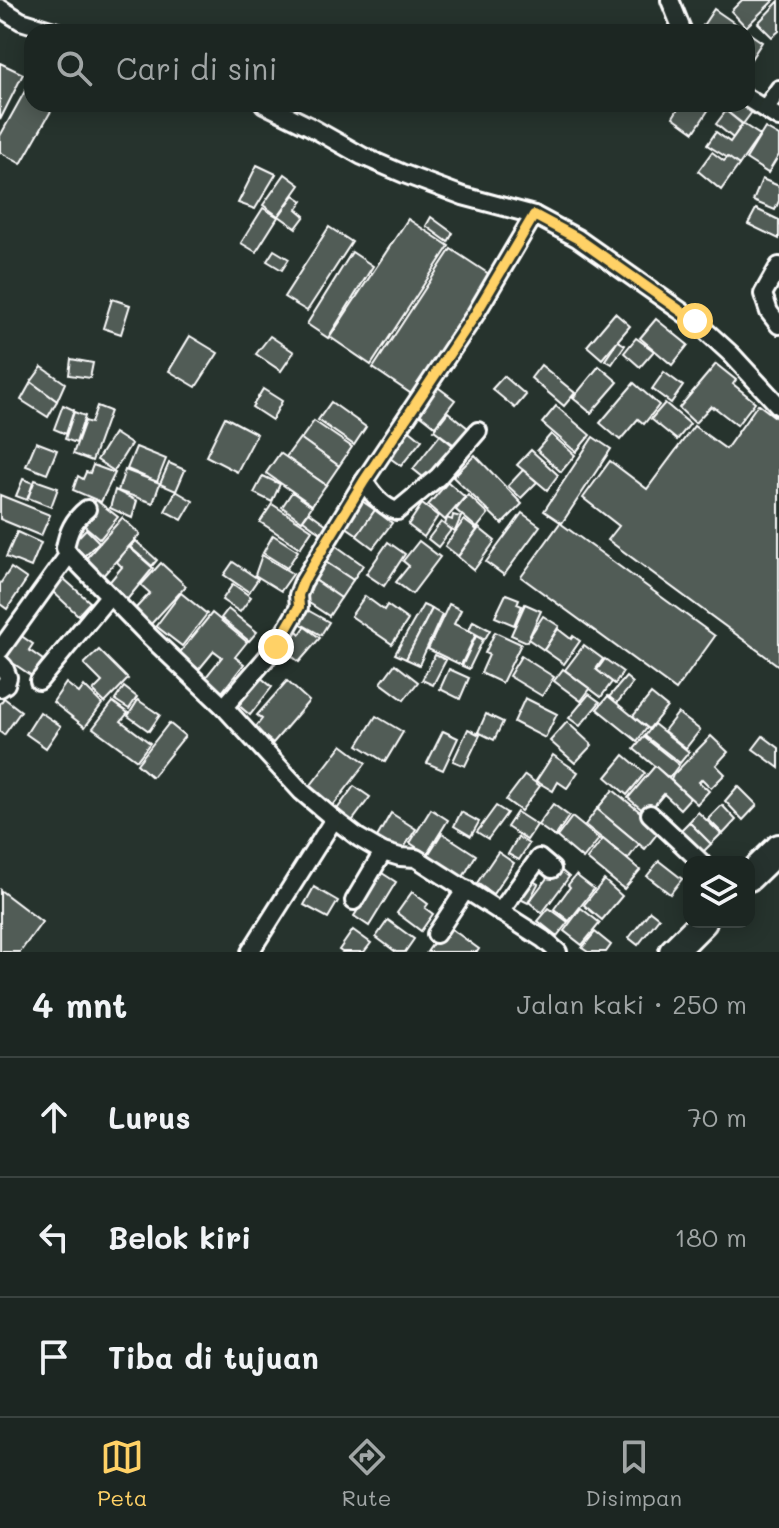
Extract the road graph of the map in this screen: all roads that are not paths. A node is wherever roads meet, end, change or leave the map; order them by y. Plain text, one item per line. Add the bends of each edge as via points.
1 (670, 0) edge
2 (0, 8) edge
3 (31, 24) edge
4 (680, 24) edge
5 (779, 89) edge
6 (755, 103) edge
7 (280, 112) edge
8 (772, 114) edge
9 (534, 215) junction
10 (779, 266) edge
11 (779, 325) edge
12 (779, 406) edge
13 (478, 431) dead end
14 (364, 481) junction
15 (87, 509) dead end
16 (69, 554) junction
17 (109, 596) junction
18 (0, 650) edge
19 (0, 663) edge
20 (39, 681) dead end
21 (0, 688) edge
22 (224, 707) junction
23 (650, 814) dead end
24 (334, 819) junction
25 (779, 848) edge
26 (383, 852) junction
27 (695, 856) edge
28 (552, 869) dead end
29 (755, 871) edge
30 (466, 889) junction
31 (354, 901) dead end
32 (500, 912) junction
33 (697, 928) edge
34 (436, 934) dead end
35 (250, 952) edge
36 (558, 952) edge
37 (673, 952) edge

1 - 4 street
2 - 3 street
5 - 8 street
6 - 8 street
7 - 9 street via 404,174
9 - 12 street via 577,238 695,321
9 - 14 street via 475,315
10 - 11 street via 763,294
13 - 14 street via 438,477 397,511 382,503
14 - 22 street via 303,582 299,607 276,647
15 - 16 street via 73,523 65,548
16 - 17 street
16 - 18 street
17 - 20 street
17 - 22 street
19 - 21 street via 8,674
22 - 24 street
23 - 27 street
24 - 26 street
24 - 35 street
25 - 29 highway
26 - 30 street via 416,858
26 - 31 street
28 - 32 street via 539,858
30 - 32 street
30 - 34 street
32 - 36 street
33 - 37 highway

